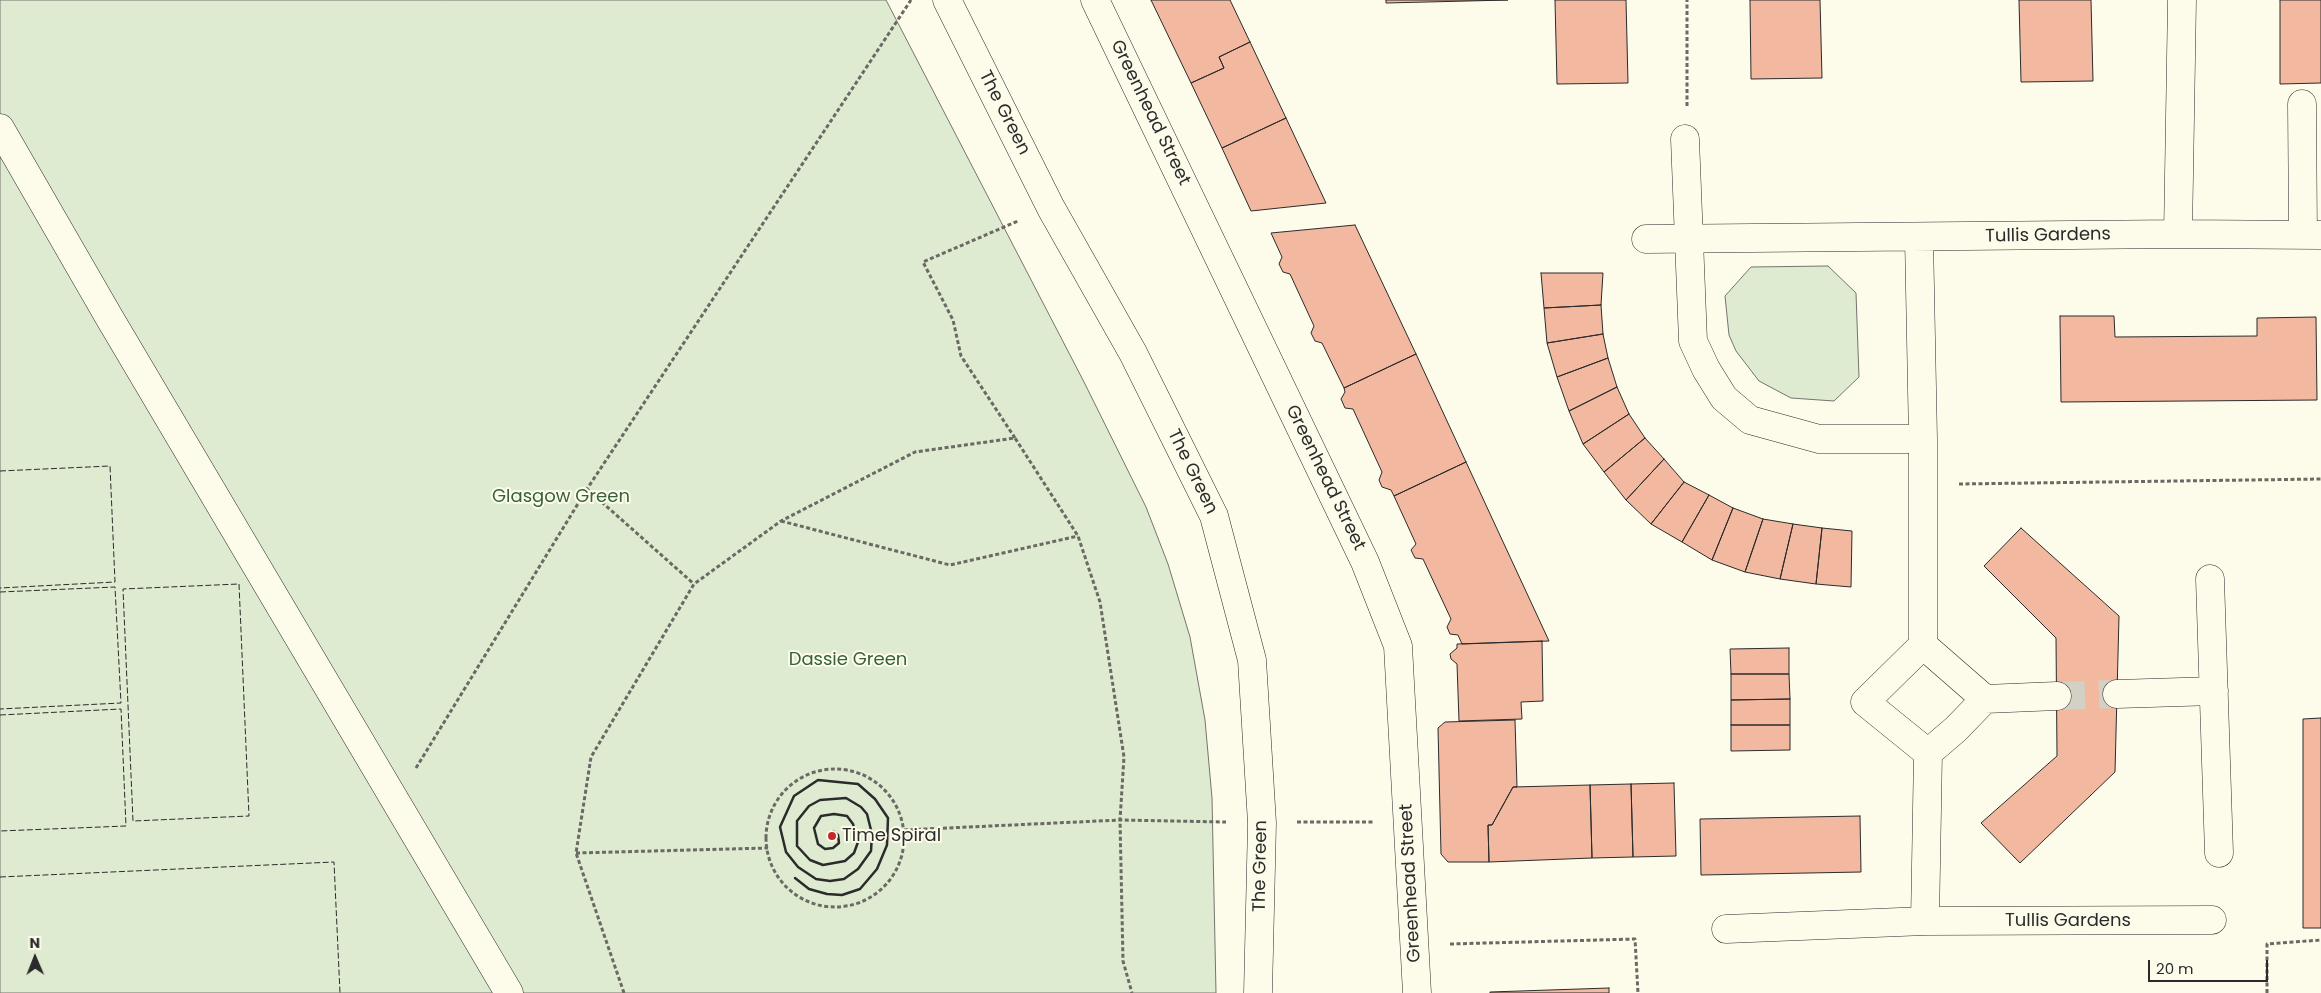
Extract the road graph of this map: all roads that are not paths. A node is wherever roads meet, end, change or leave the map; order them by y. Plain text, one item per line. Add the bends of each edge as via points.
1 (947, 0) edge
2 (1096, 0) edge
3 (2182, 0) edge
4 (2302, 104) dead end
5 (0, 128) edge
6 (1685, 139) road end
7 (2178, 234) junction
8 (2312, 235) edge
9 (1919, 238) junction
10 (1646, 239) dead end
11 (1689, 239) junction
12 (1923, 439) junction
13 (2210, 579) dead end
14 (1923, 645) junction
15 (2214, 691) junction
16 (2117, 694) tunnel mouth
17 (2057, 696) tunnel mouth
18 (1985, 699) junction
19 (1928, 753) junction
20 (2219, 853) dead end
21 (2212, 920) dead end
22 (1925, 921) junction
23 (1726, 929) dead end
24 (509, 993) edge
25 (1258, 993) edge
26 (1417, 993) edge

1 - 25 street, The Green via 1051,208 1133,353 1214,516 1252,660 1262,823
2 - 26 street, Greenhead Street via 1365,562 1398,646
3 - 7 street
4 - 8 street, Tullis Gardens
5 - 24 street
6 - 11 street
7 - 8 street, Tullis Gardens
7 - 9 street, Tullis Gardens
9 - 11 street, Tullis Gardens
9 - 12 street
10 - 11 street, Tullis Gardens
11 - 12 street via 1693,341 1724,398 1750,420 1819,439
12 - 14 street
13 - 15 street
14 - 18 street
14 - 19 street via 1865,702
15 - 16 street
15 - 20 street
17 - 18 street
18 - 19 street
19 - 22 street
21 - 22 street, Tullis Gardens
22 - 23 street, Tullis Gardens

